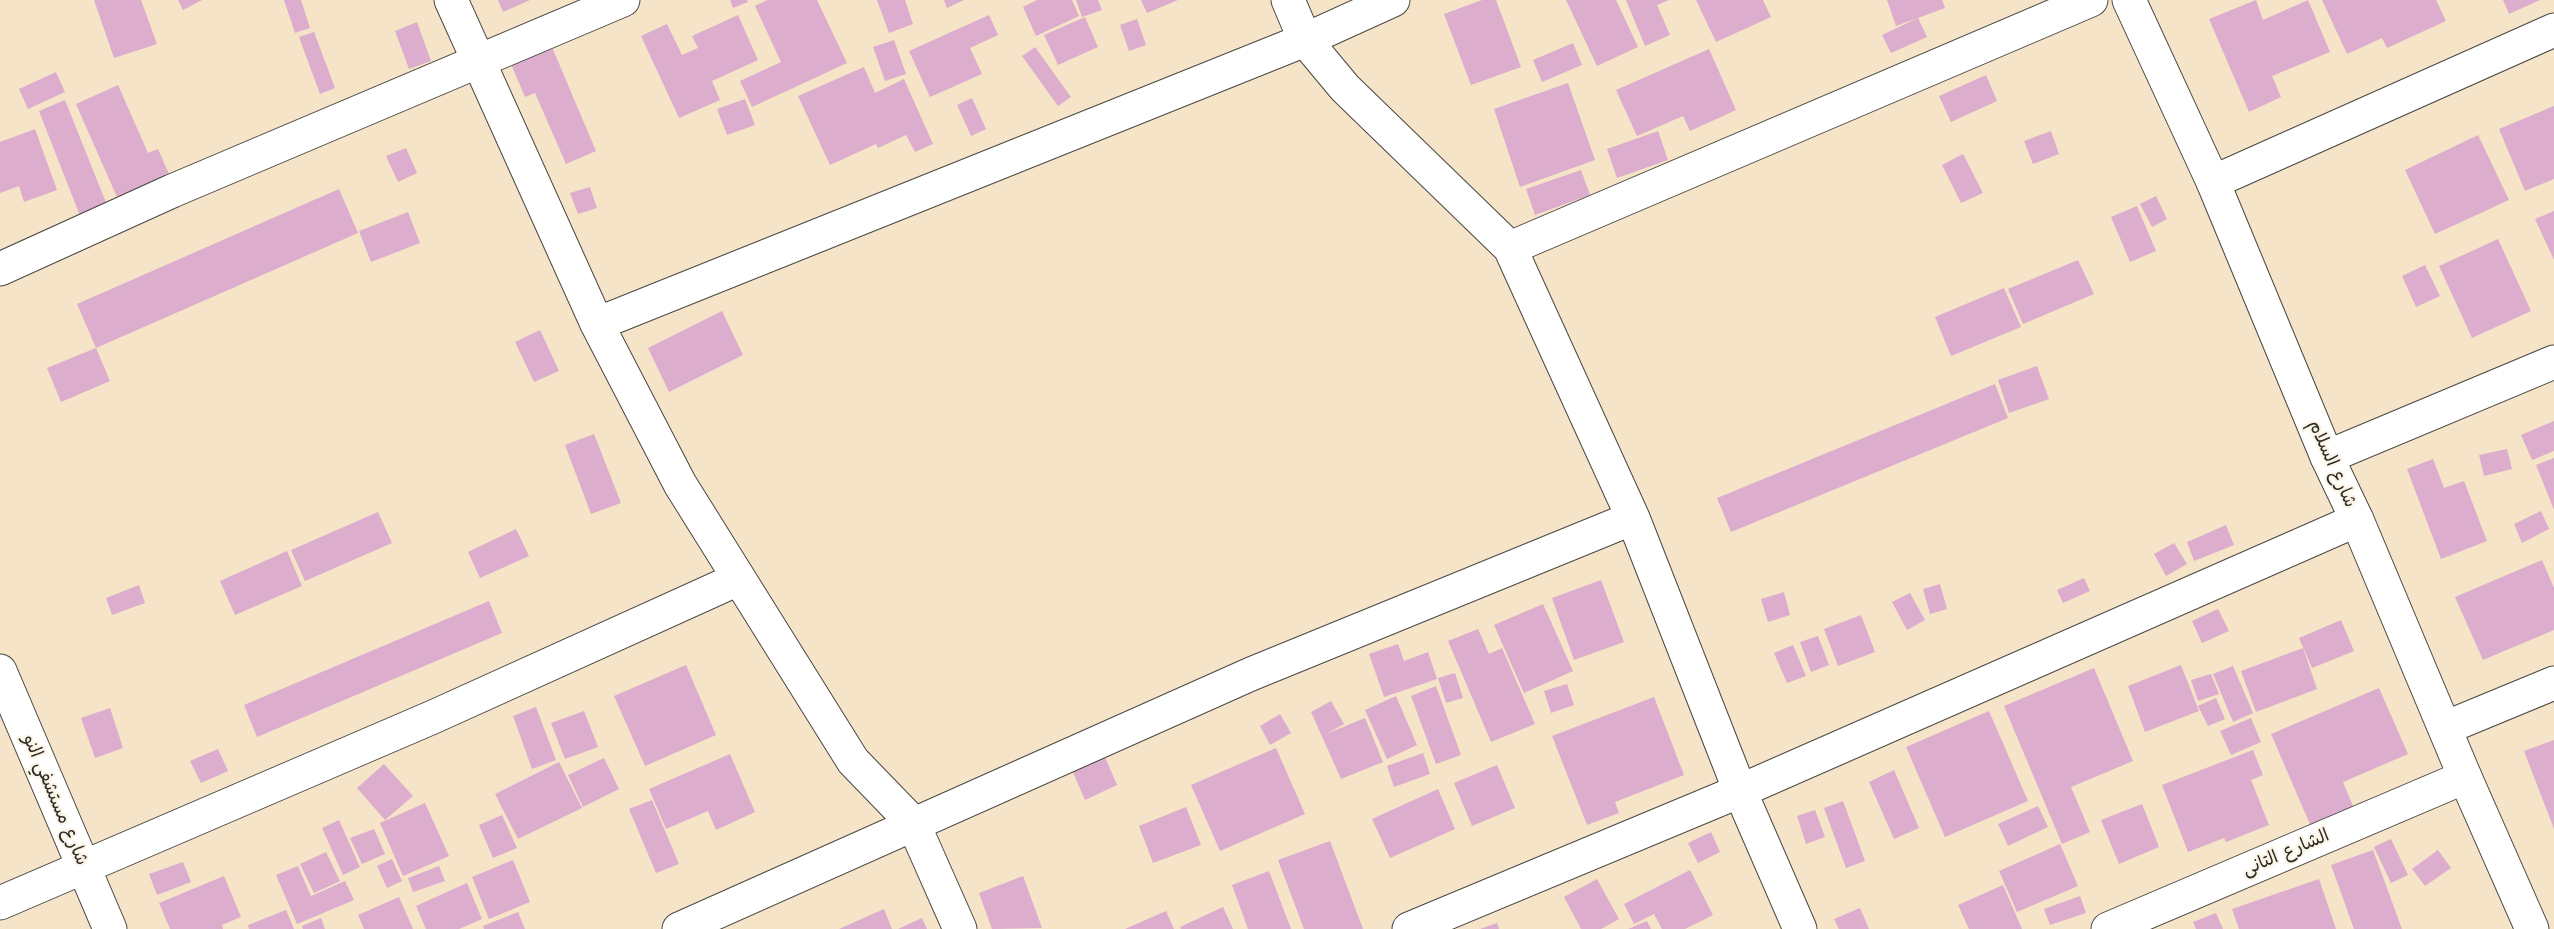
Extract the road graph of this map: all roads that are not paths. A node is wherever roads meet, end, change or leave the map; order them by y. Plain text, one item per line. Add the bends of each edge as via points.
1 (450, 0) edge
2 (623, 0) edge
3 (1288, 0) edge
4 (1393, 0) edge
5 (2091, 0) edge
6 (2129, 0) edge
7 (2554, 30) edge
8 (1305, 40) junction
9 (478, 62) junction
10 (2213, 182) junction
11 (1510, 248) junction
12 (0, 269) edge
13 (597, 324) junction
14 (2554, 362) edge
15 (2327, 457) junction
16 (1633, 518) junction
17 (2357, 520) junction
18 (738, 579) junction
19 (0, 671) edge
20 (2554, 683) edge
21 (2445, 728) junction
22 (2465, 777) junction
23 (1740, 791) junction
24 (913, 823) junction
25 (84, 867) junction
26 (0, 903) edge
27 (110, 929) edge
28 (679, 929) edge
29 (960, 929) edge
30 (1408, 929) edge
31 (1800, 929) edge
32 (2108, 929) edge
33 (2532, 929) edge

1 - 9 street
2 - 9 street
3 - 8 street
4 - 8 street
5 - 11 street
6 - 10 street, شارع السلام
7 - 10 street
8 - 11 street via 1344,88
8 - 13 street
9 - 12 street via 172,191
9 - 13 street
10 - 15 street, شارع السلام
11 - 16 street
13 - 18 street via 681,484
14 - 15 street
15 - 17 street, شارع السلام
16 - 23 street
16 - 24 street via 1251,674
17 - 21 street, شارع السلام
17 - 23 street
18 - 24 street via 853,762
18 - 25 street via 434,717
19 - 25 street, شارع مستشفي النو
20 - 21 street
21 - 22 street, شارع السلام
22 - 32 street, الشارع التانى
22 - 33 street, شارع السلام
23 - 30 street
23 - 31 street
24 - 28 street
24 - 29 street
25 - 26 street
25 - 27 street, شارع مستشفي النو

